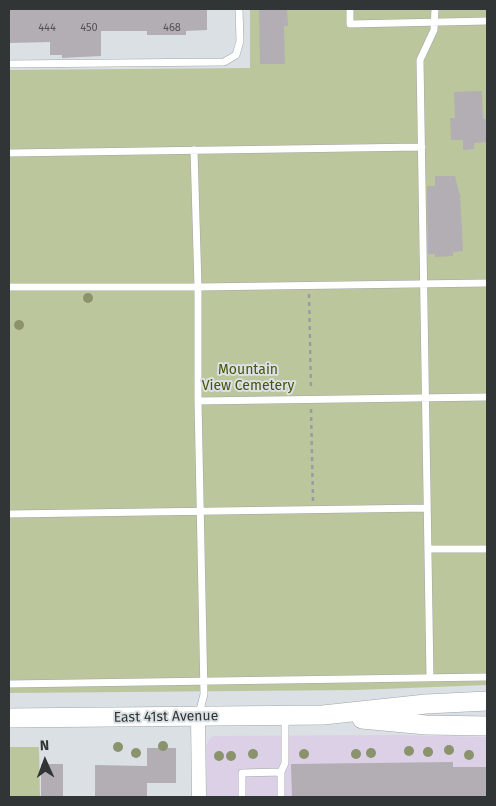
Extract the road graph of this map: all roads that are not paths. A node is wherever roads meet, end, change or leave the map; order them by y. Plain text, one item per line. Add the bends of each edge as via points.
1 (239, 9) edge
2 (350, 9) edge
3 (435, 9) edge
4 (487, 21) edge
5 (435, 22) junction
6 (9, 64) edge
7 (422, 147) junction
8 (194, 150) junction
9 (9, 153) edge
10 (487, 283) edge
11 (424, 284) junction
12 (9, 287) edge
13 (198, 287) junction
14 (487, 397) edge
15 (426, 398) junction
16 (198, 401) junction
17 (427, 508) junction
18 (200, 512) junction
19 (9, 514) edge
20 (428, 549) junction
21 (487, 549) edge
22 (487, 677) edge
23 (430, 678) junction
24 (203, 681) junction
25 (9, 684) edge
26 (487, 701) edge
27 (323, 715) junction
28 (198, 716) junction
29 (285, 716) junction
30 (9, 718) edge
31 (487, 726) edge
32 (281, 772) junction
33 (199, 797) edge
34 (242, 797) edge
35 (281, 797) edge

1 - 6 lane via 240,41 236,55 224,62
2 - 5 lane via 350,24
3 - 5 lane
4 - 5 lane
5 - 7 lane via 420,60
7 - 8 lane
7 - 11 lane
8 - 9 lane
8 - 13 lane
10 - 11 lane
11 - 13 lane
11 - 15 lane
12 - 13 lane
13 - 16 lane
14 - 15 lane
15 - 16 lane
15 - 17 lane
16 - 18 lane
17 - 18 lane
17 - 20 lane
18 - 19 lane
18 - 24 lane
20 - 21 lane
20 - 23 lane
22 - 23 lane
23 - 24 lane
24 - 25 lane
24 - 28 lane via 204,694
26 - 27 main road, East 41st Avenue
27 - 29 main road, East 41st Avenue
27 - 31 main road, East 41st Avenue via 426,725
28 - 29 main road, East 41st Avenue
28 - 30 main road, East 41st Avenue
28 - 33 street
29 - 32 lane via 285,763
32 - 34 lane via 242,773
32 - 35 lane

